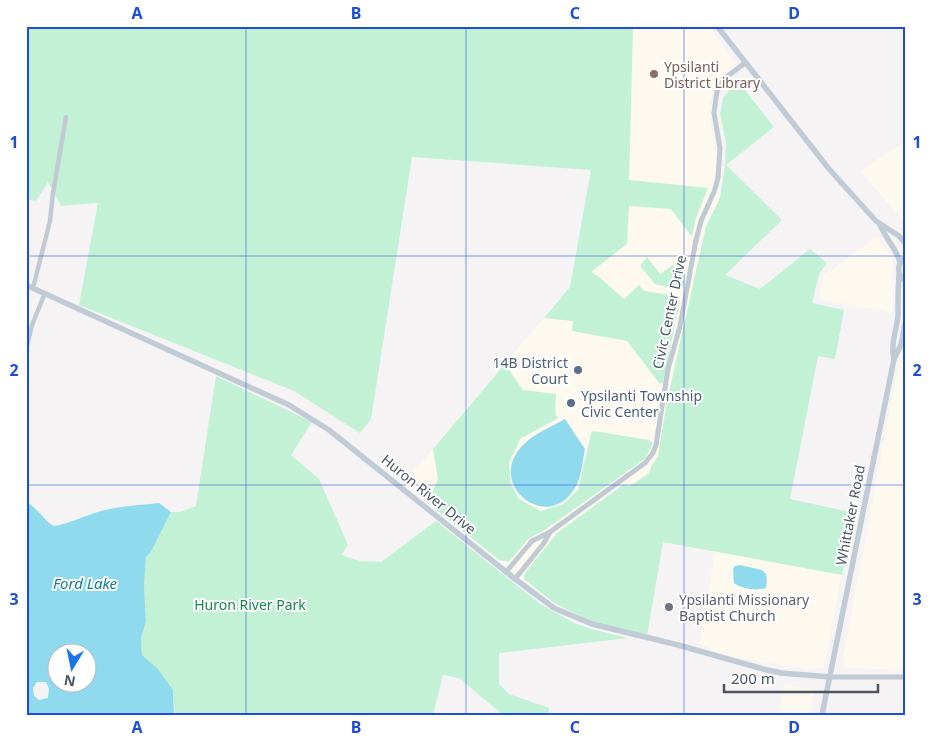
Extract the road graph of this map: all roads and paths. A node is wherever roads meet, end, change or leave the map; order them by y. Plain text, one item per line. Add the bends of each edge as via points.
1 (717, 26) edge
2 (745, 63) junction
3 (66, 117) dead end
4 (880, 225) junction
5 (905, 243) edge
6 (903, 260) edge
7 (899, 275) junction
8 (905, 281) edge
9 (26, 285) edge
10 (33, 288) junction
11 (45, 293) junction
12 (905, 324) edge
13 (26, 350) edge
14 (894, 358) junction
15 (550, 532) junction
16 (506, 572) junction
17 (515, 579) junction
18 (830, 677) junction
19 (905, 677) edge
20 (822, 715) edge

1 - 2 main road
2 - 4 main road via 828,170
2 - 15 street, Civic Center Drive via 725,78 717,90 714,113 720,148 718,178 696,240 653,453 645,463
3 - 10 street via 50,221
4 - 5 main road
4 - 6 main road
6 - 7 main road, Whittaker Road via 898,269
7 - 8 main road
7 - 14 main road, Whittaker Road
9 - 10 main road, Huron River Drive
10 - 11 main road, Huron River Drive
11 - 13 street
11 - 16 main road, Huron River Drive via 310,416
12 - 14 main road, Whittaker Road via 901,345
14 - 18 main road, Whittaker Road
15 - 16 street, Civic Center Drive via 532,541
15 - 17 street, Civic Center Drive
16 - 17 main road, Huron River Drive
17 - 18 main road, Huron River Drive via 554,608 592,624 763,669
18 - 19 street
18 - 20 main road, Whittaker Road

